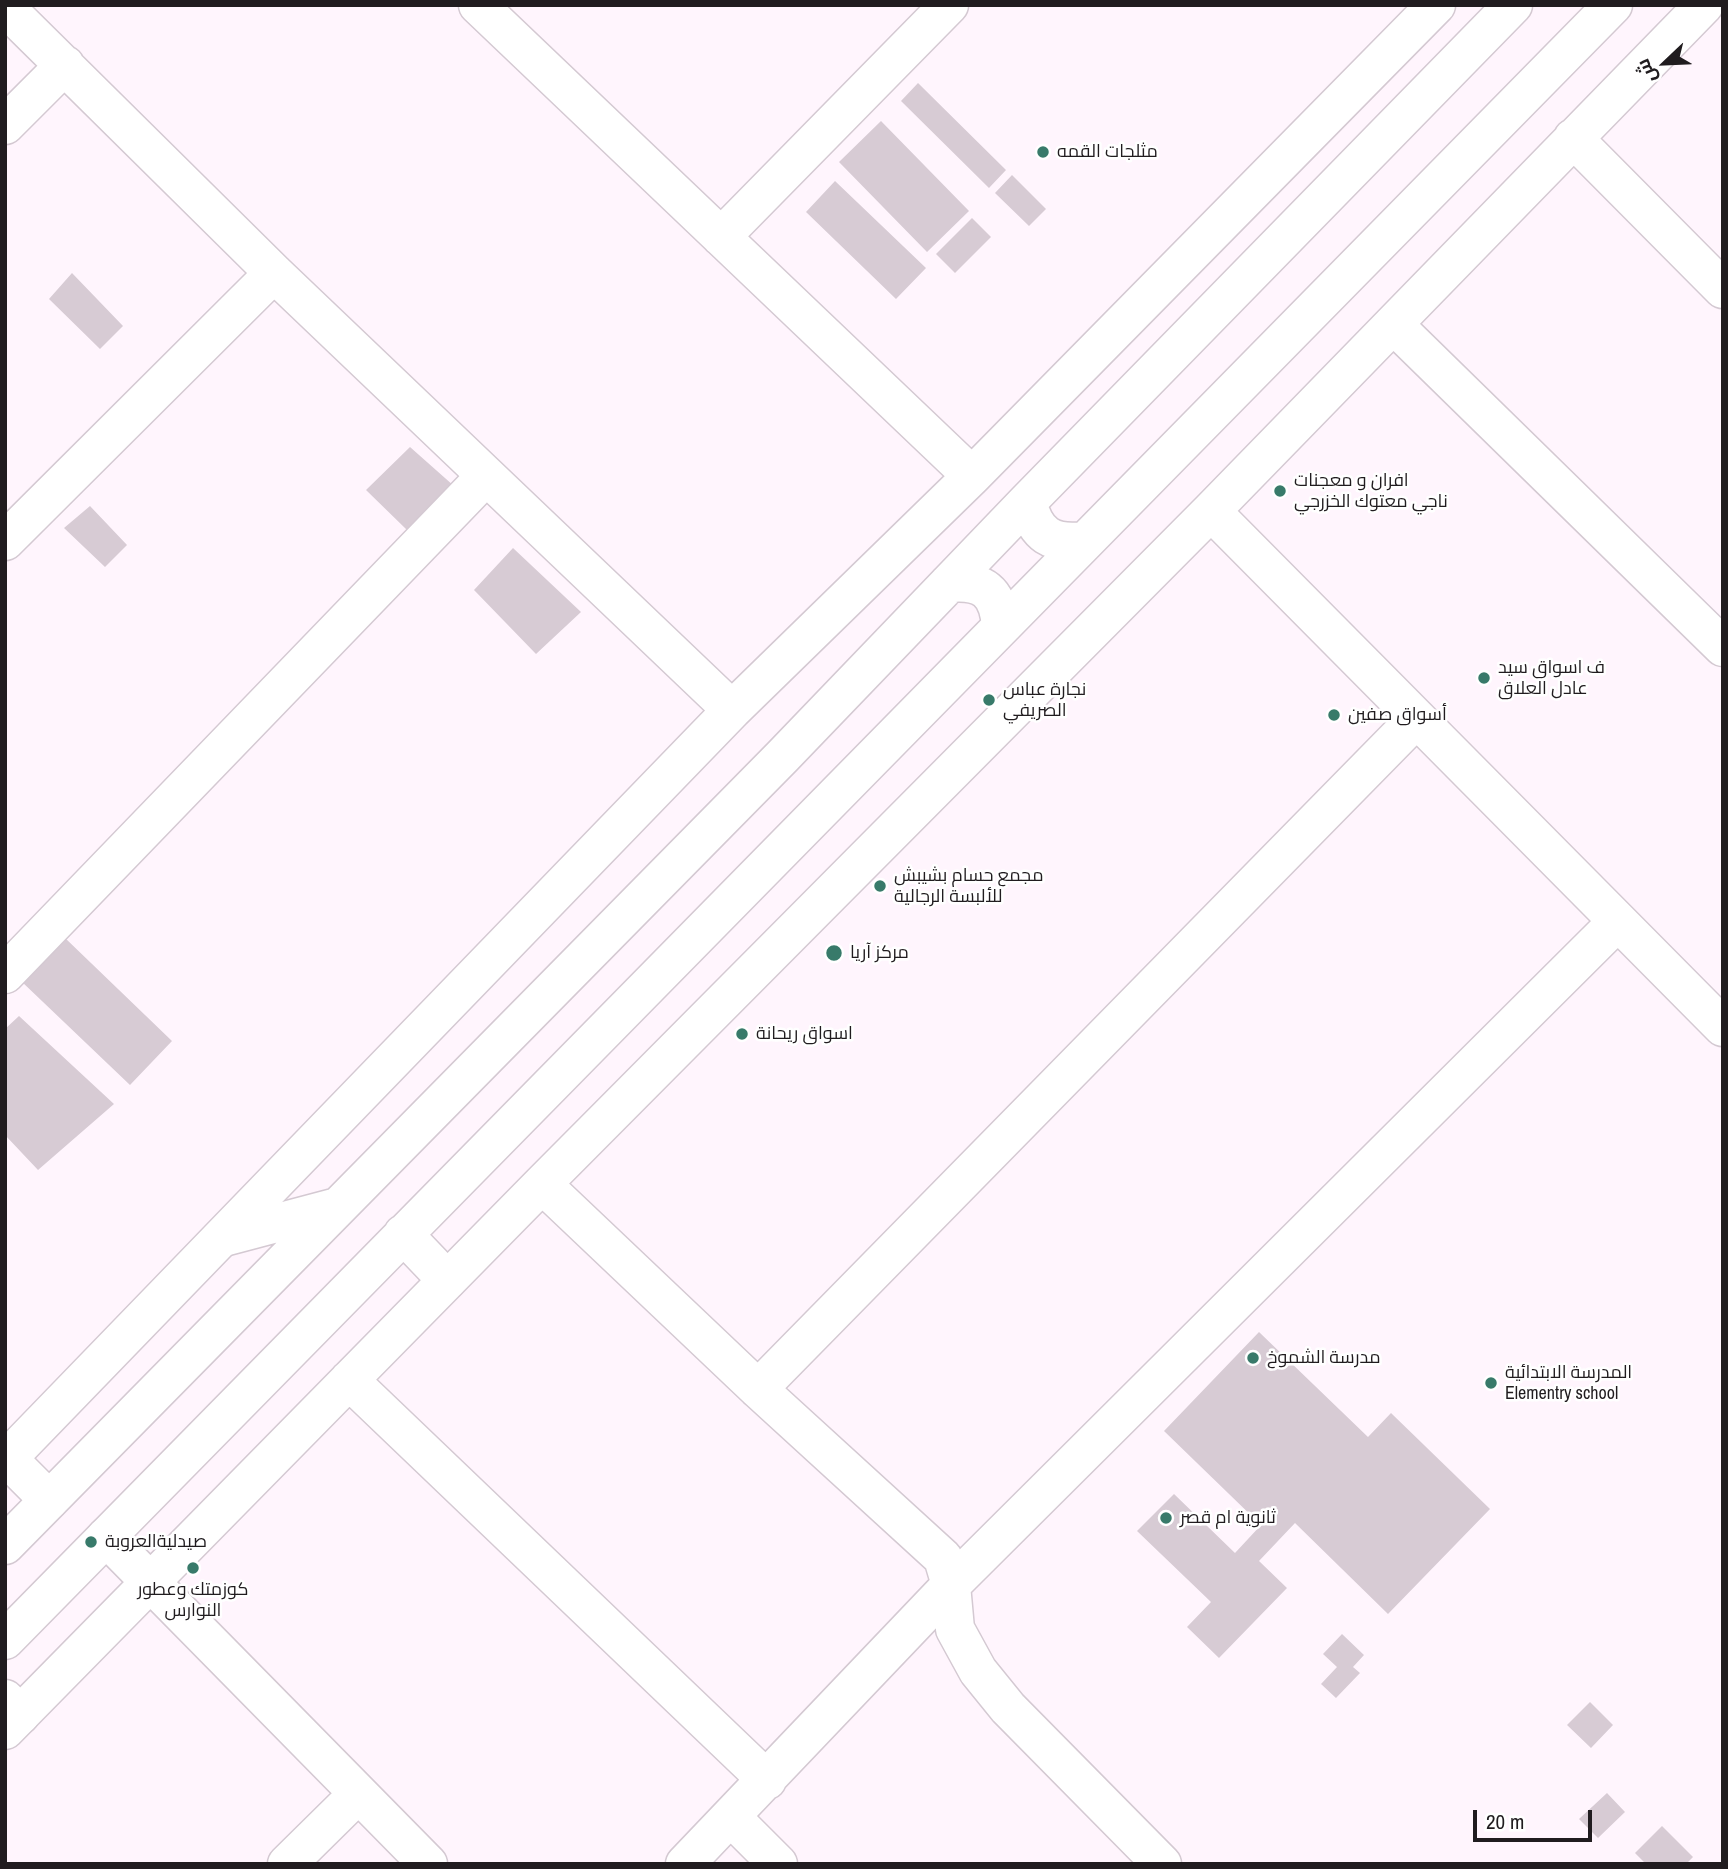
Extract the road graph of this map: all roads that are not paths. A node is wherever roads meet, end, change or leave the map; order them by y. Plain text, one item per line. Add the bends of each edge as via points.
1 (478, 5) edge
2 (1436, 5) edge
3 (1513, 5) edge
4 (1613, 5) edge
5 (1704, 5) edge
6 (5, 7) edge
7 (928, 12) edge
8 (65, 65) junction
9 (5, 125) edge
10 (1573, 138) junction
11 (721, 237) junction
12 (274, 273) junction
13 (1723, 289) edge
14 (1394, 325) junction
15 (972, 476) junction
16 (485, 477) junction
17 (1027, 502) junction
18 (1211, 511) junction
19 (5, 541) edge
20 (1085, 541) junction
21 (949, 583) junction
22 (1001, 626) junction
23 (1723, 647) edge
24 (732, 710) junction
25 (1416, 719) junction
26 (1617, 922) junction
27 (5, 974) edge
28 (1723, 1027) edge
29 (542, 1184) junction
30 (339, 1207) junction
31 (403, 1234) junction
32 (225, 1237) junction
33 (447, 1280) junction
34 (349, 1380) junction
35 (758, 1390) junction
36 (6, 1459) edge
37 (49, 1500) junction
38 (106, 1537) junction
39 (5, 1545) edge
40 (151, 1582) junction
41 (951, 1585) junction
42 (5, 1640) edge
43 (10, 1715) edge
44 (767, 1780) junction
45 (358, 1794) junction
46 (731, 1817) junction
47 (287, 1864) edge
48 (428, 1864) edge
49 (685, 1864) edge
50 (778, 1864) edge
51 (1162, 1864) edge

1 - 11 street
2 - 15 street
3 - 17 street
4 - 20 street
5 - 10 street
6 - 8 street
7 - 11 street
8 - 9 street
8 - 12 street
10 - 13 street
10 - 14 street
11 - 15 street
12 - 16 street
12 - 19 street
14 - 18 street
14 - 23 street
15 - 24 street
16 - 24 street
16 - 27 street
17 - 20 street via 1032,522 1046,536 1065,543
17 - 21 street
18 - 25 street
18 - 29 street
20 - 22 street
21 - 22 street via 969,581 987,590 999,606
21 - 30 street
22 - 31 street
24 - 32 street
25 - 26 street
25 - 35 street
26 - 28 street
26 - 41 street
29 - 33 street
29 - 35 street
30 - 32 street
30 - 37 street
31 - 33 street
31 - 38 street
32 - 36 street
33 - 34 street
34 - 40 street
34 - 44 street
35 - 41 street via 943,1558
36 - 37 street
37 - 39 street
38 - 40 street
38 - 42 street
40 - 43 street
40 - 45 street
41 - 44 street
41 - 51 street via 955,1629 978,1671 1008,1708
44 - 46 street
45 - 47 street
45 - 48 street
46 - 49 street
46 - 50 street

